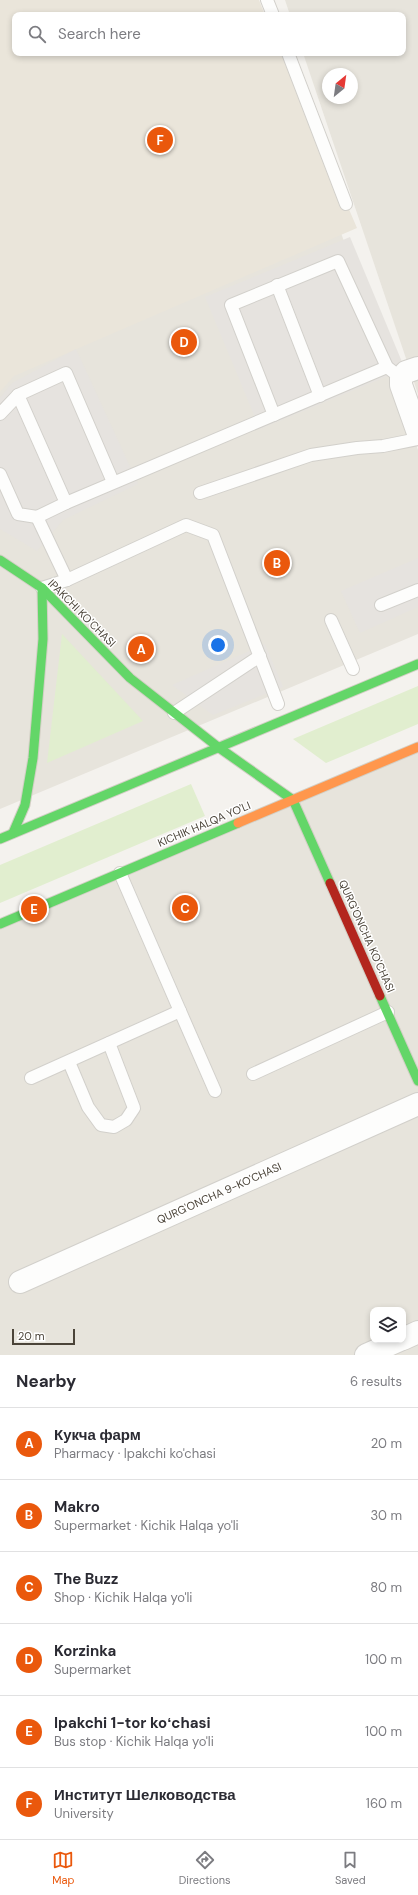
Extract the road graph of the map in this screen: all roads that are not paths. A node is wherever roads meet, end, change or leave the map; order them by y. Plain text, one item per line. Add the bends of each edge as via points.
1 (267, 0) edge
2 (272, 12) edge
3 (289, 56) edge
4 (346, 204) dead end
5 (277, 285) junction
6 (402, 371) edge
7 (18, 395) junction
8 (320, 396) junction
9 (0, 414) edge
10 (274, 415) junction
11 (418, 433) edge
12 (418, 439) edge
13 (0, 474) edge
14 (113, 482) junction
15 (200, 493) dead end
16 (66, 503) junction
17 (37, 517) junction
18 (2, 565) edge
19 (68, 580) junction
20 (42, 588) junction
21 (418, 590) edge
22 (381, 605) dead end
23 (331, 620) dead end
24 (260, 656) junction
25 (418, 664) edge
26 (353, 669) dead end
27 (278, 704) dead end
28 (174, 714) junction
29 (218, 747) junction
30 (418, 747) edge
31 (293, 800) junction
32 (13, 833) junction
33 (0, 838) edge
34 (120, 872) junction
35 (0, 924) edge
36 (180, 1011) junction
37 (388, 1012) junction
38 (110, 1043) junction
39 (68, 1062) junction
40 (252, 1074) dead end
41 (31, 1078) dead end
42 (418, 1081) edge
43 (215, 1091) dead end
44 (418, 1104) edge
45 (20, 1282) dead end
46 (418, 1332) edge
47 (406, 1338) edge
48 (393, 1343) edge
49 (366, 1355) edge

1 - 2 lane
3 - 4 lane
5 - 6 lane via 338,261
5 - 8 lane
5 - 10 lane via 231,305
6 - 8 lane
6 - 11 street via 401,385
7 - 9 lane
7 - 14 lane via 66,373
7 - 16 lane
8 - 10 lane
10 - 14 lane
12 - 15 lane via 311,455
13 - 17 lane via 18,514
14 - 16 lane
16 - 17 lane
17 - 19 lane
18 - 20 main road, IPAKCHI KO'CHASI
19 - 20 lane
19 - 24 lane via 186,525 213,534
20 - 28 main road, IPAKCHI KO'CHASI via 130,678
20 - 32 main road via 43,639 33,758 25,805
21 - 22 lane
23 - 26 lane
24 - 27 lane
24 - 28 lane
25 - 29 main road
28 - 29 main road, IPAKCHI KO'CHASI
29 - 31 main road, IPAKCHI KO'CHASI
29 - 32 main road
30 - 31 main road, KICHIK HALQA YO'LI
31 - 34 main road, KICHIK HALQA YO'LI
31 - 37 main road, QURG'ONCHA KO'CHASI
32 - 33 main road
34 - 35 main road, KICHIK HALQA YO'LI
34 - 36 lane
36 - 38 lane
36 - 43 lane
37 - 40 lane
37 - 42 main road, QURG'ONCHA KO'CHASI
38 - 39 lane
38 - 39 lane via 134,1108 126,1120 114,1127 101,1125 88,1107
39 - 41 lane
44 - 45 street, QURG'ONCHA 9-KO'CHASI
46 - 47 street
48 - 49 street

